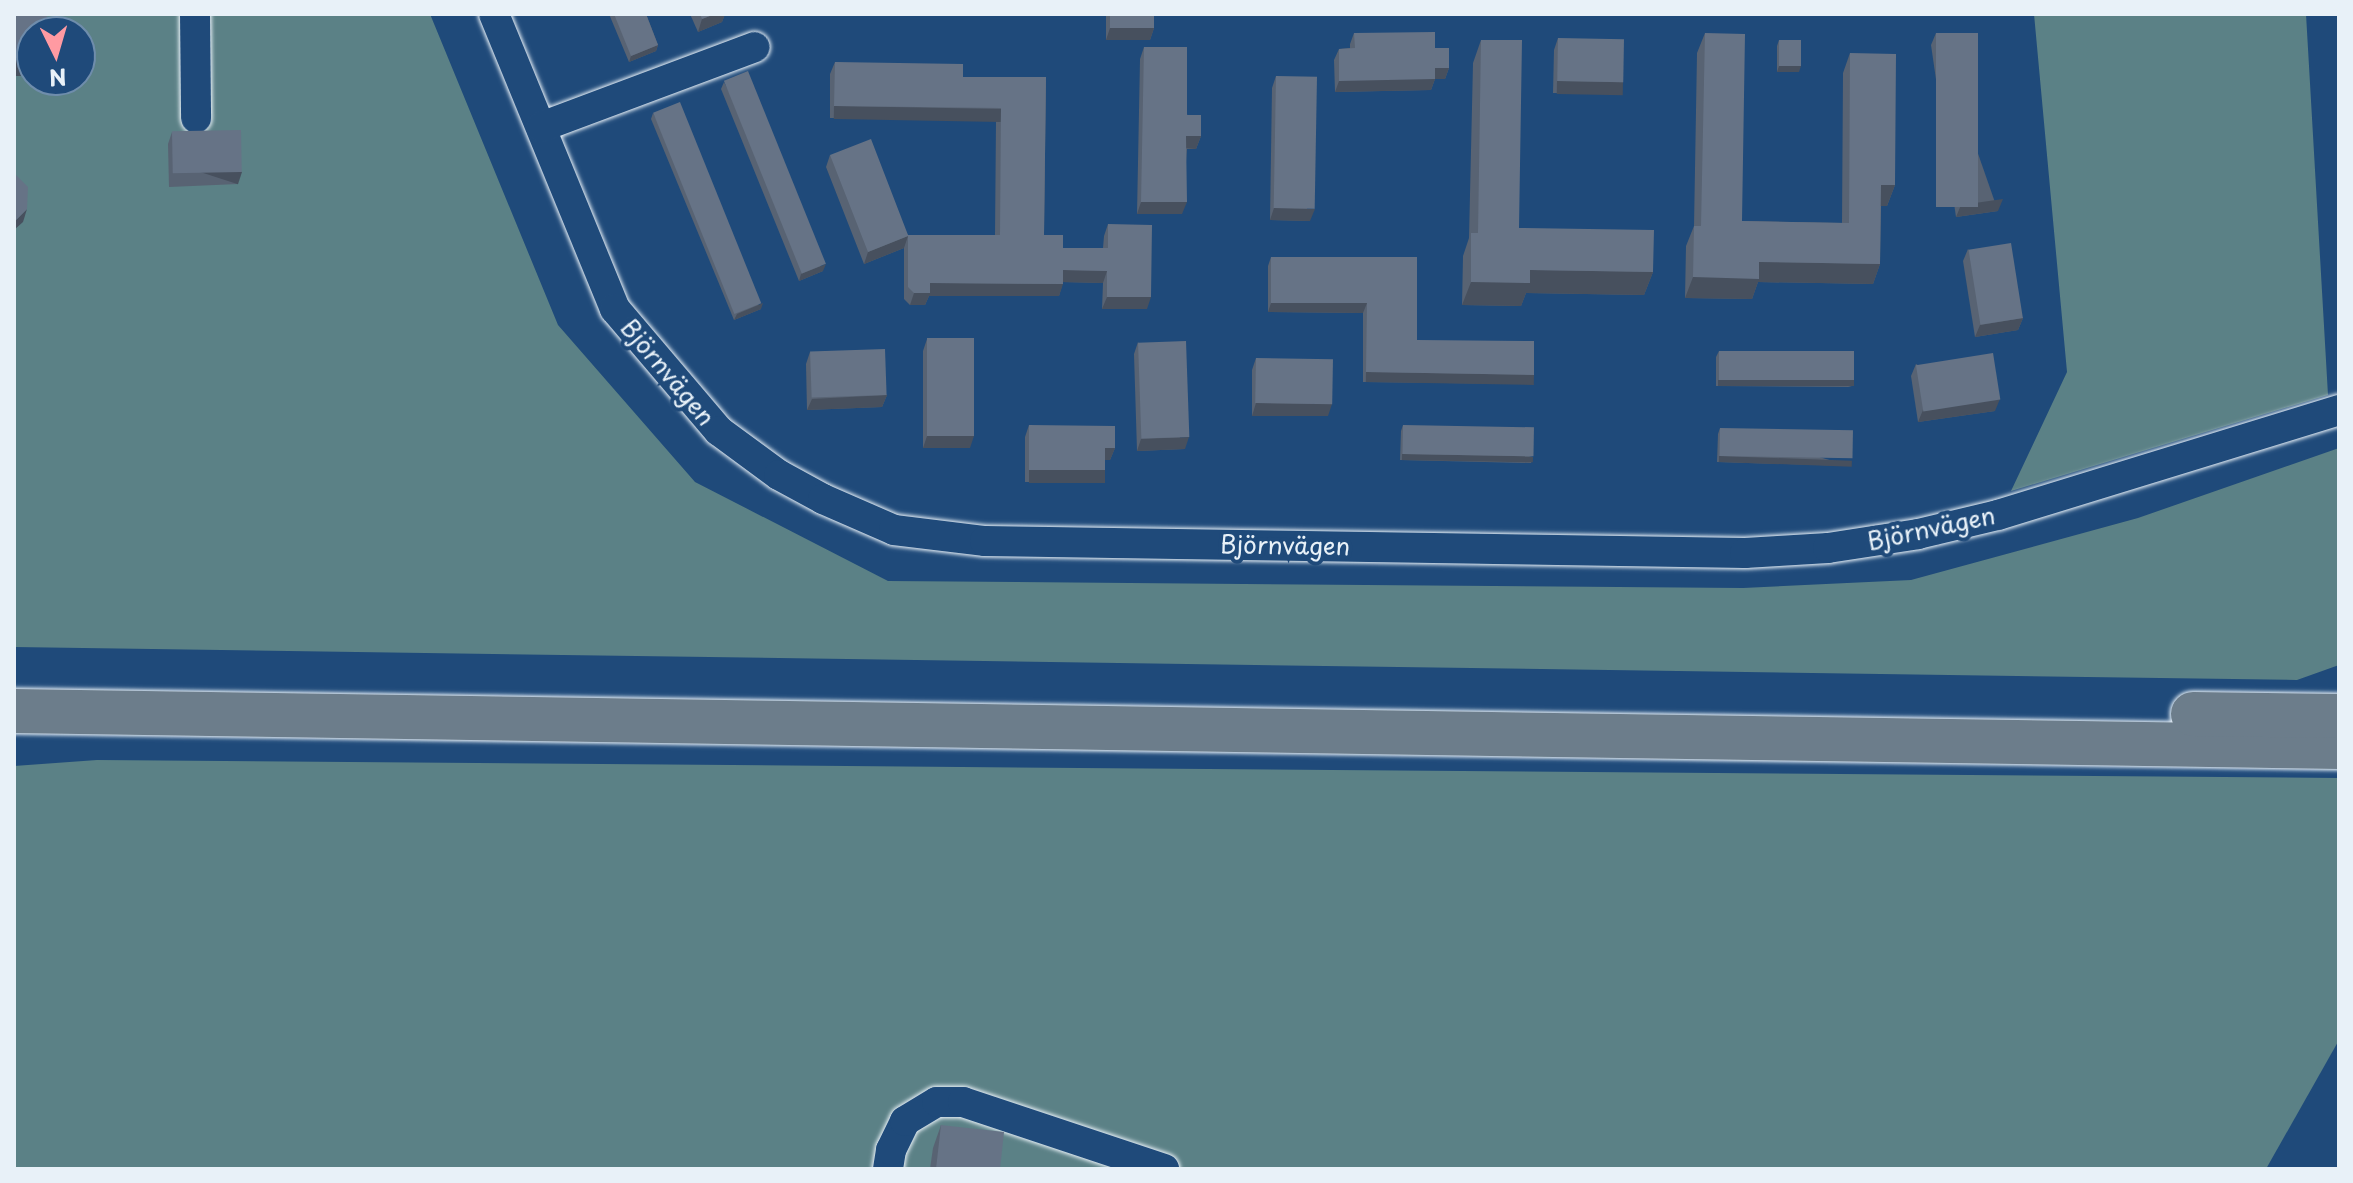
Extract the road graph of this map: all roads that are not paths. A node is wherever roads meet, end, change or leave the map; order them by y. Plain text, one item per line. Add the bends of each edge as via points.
1 (195, 14) edge
2 (494, 14) edge
3 (755, 47) dead end
4 (196, 118) dead end
5 (541, 127) junction
6 (2339, 410) edge
7 (14, 683) edge
8 (14, 711) edge
9 (2339, 716) edge
10 (2339, 747) edge
11 (888, 1169) edge
12 (1164, 1169) edge

1 - 4 street
2 - 5 street, Björnvägen
3 - 5 street
5 - 6 street, Björnvägen via 615,309 669,377 719,431 779,475 894,530 985,541 1745,553 1828,548 1998,515
7 - 9 highway
8 - 10 highway
11 - 12 street via 905,1121 937,1102 963,1102

